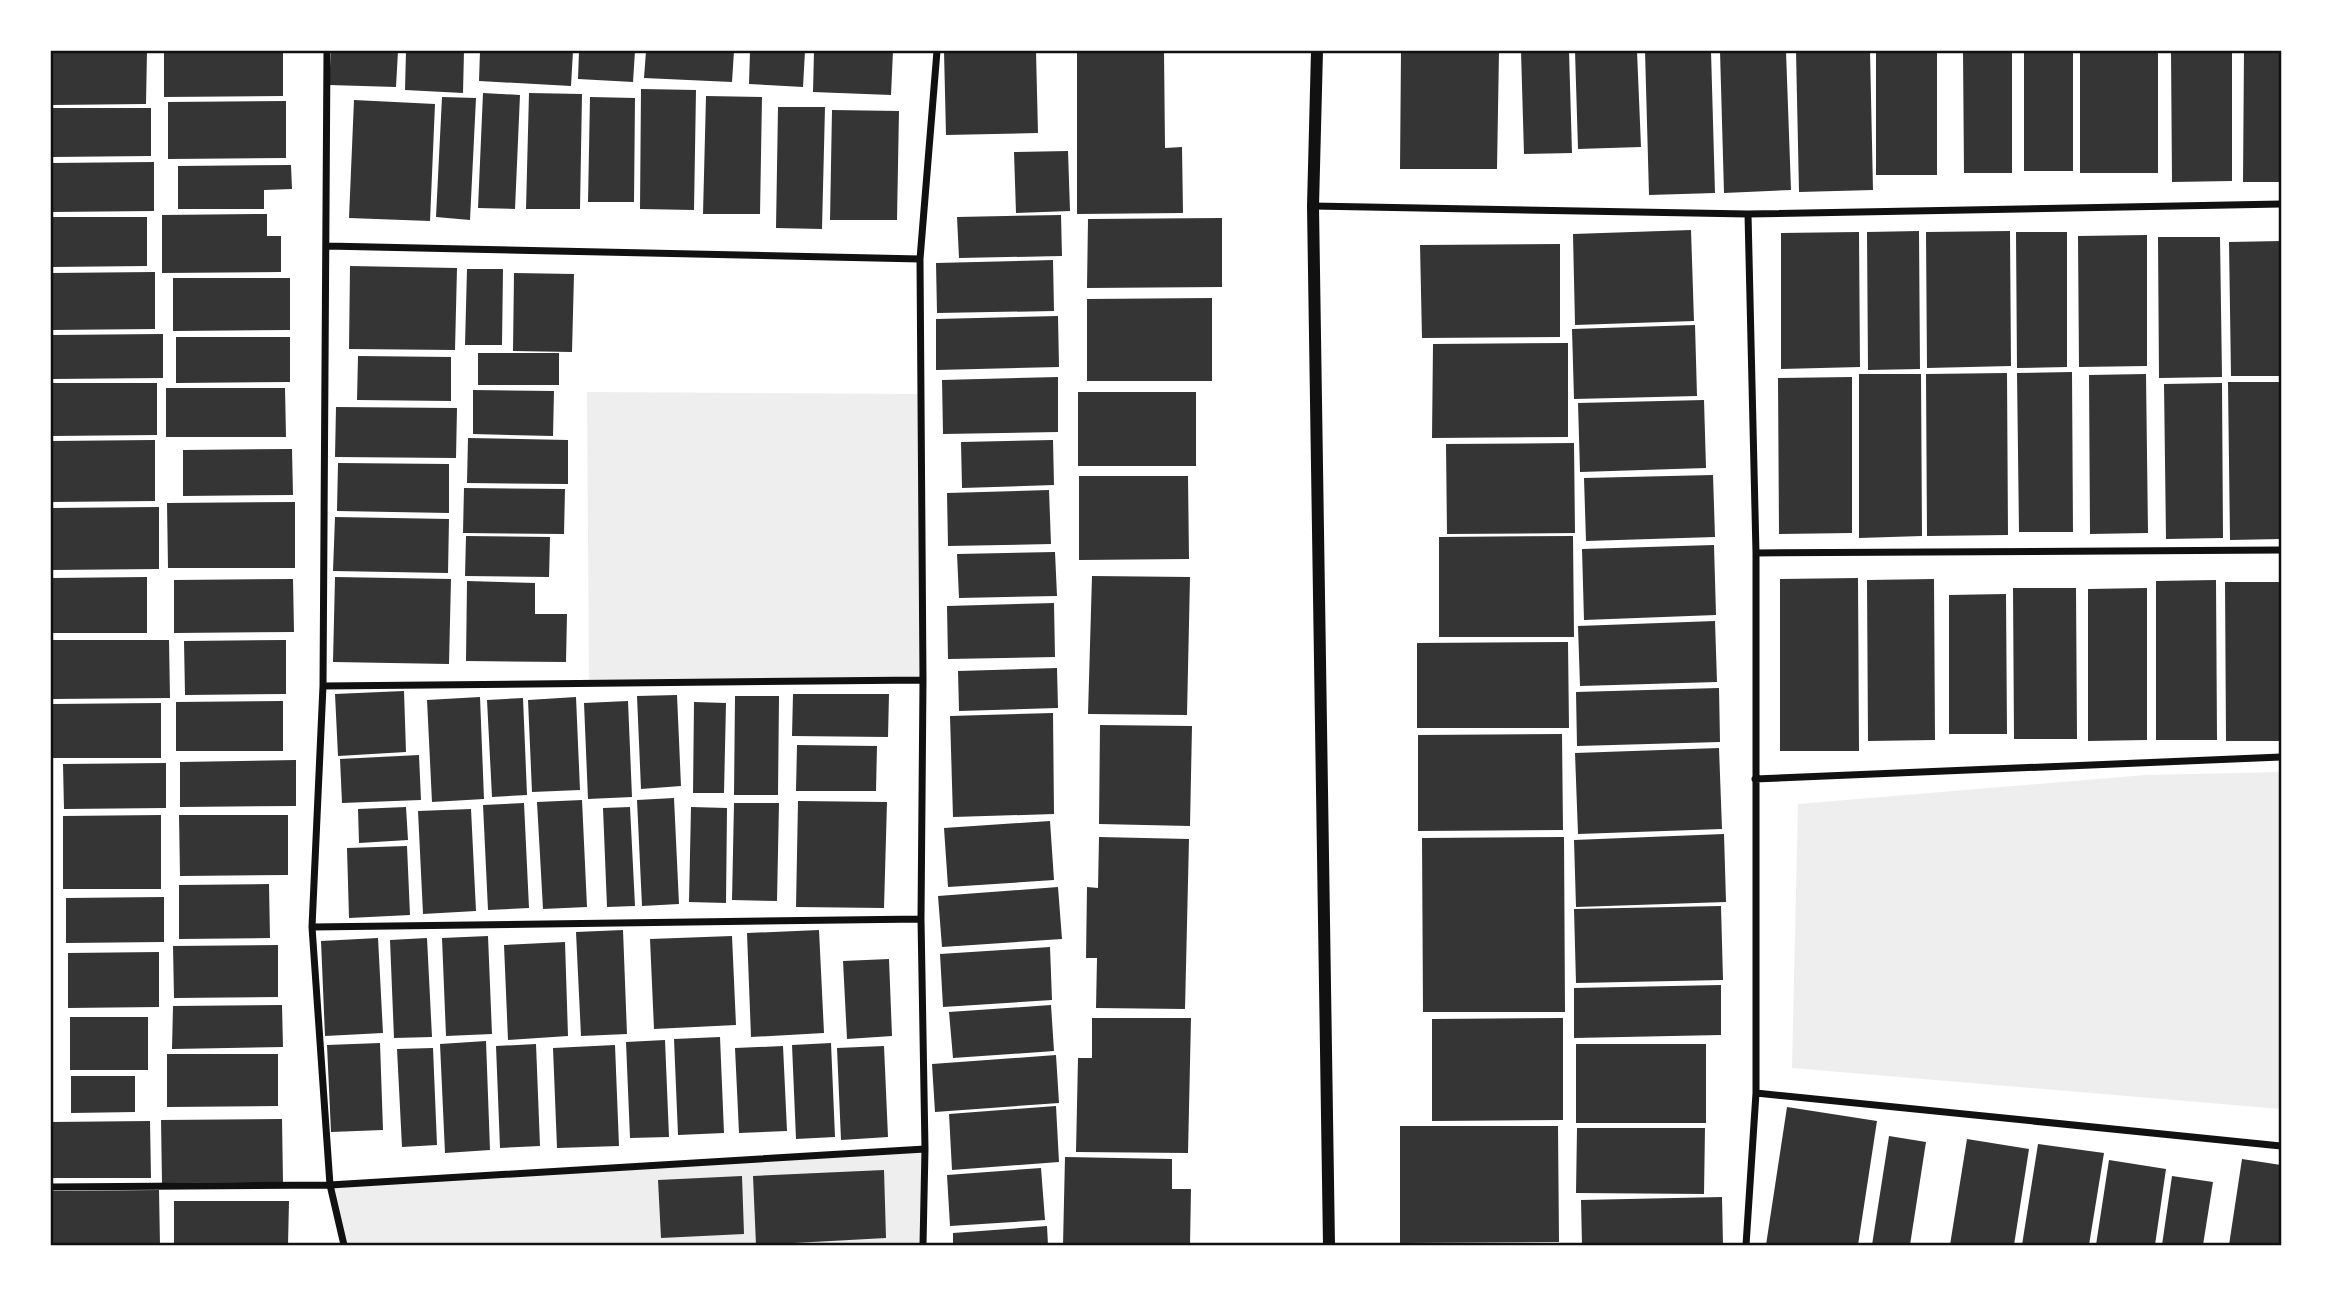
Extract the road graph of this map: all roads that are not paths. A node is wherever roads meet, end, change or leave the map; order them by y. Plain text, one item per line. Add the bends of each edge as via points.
1 (327, 51) edge
2 (937, 51) edge
3 (1317, 51) edge
4 (2281, 204) edge
5 (1312, 206) junction
6 (1748, 214) junction
7 (327, 246) junction
8 (920, 259) junction
9 (2281, 550) edge
10 (1756, 553) junction
11 (923, 680) junction
12 (324, 686) junction
13 (2281, 757) edge
14 (1755, 779) junction
15 (921, 919) junction
16 (313, 927) junction
17 (1756, 1093) junction
18 (2281, 1146) edge
19 (925, 1149) junction
20 (330, 1185) junction
21 (51, 1187) edge
22 (344, 1245) edge
23 (923, 1245) edge
24 (1329, 1245) edge
25 (1746, 1245) edge

1 - 7 street
2 - 8 street
3 - 5 street
4 - 6 street
5 - 6 street
5 - 24 street
6 - 10 street
7 - 8 street
7 - 12 street
8 - 11 street
9 - 10 street
10 - 14 street
11 - 12 street
11 - 15 street
12 - 16 street
13 - 14 street
14 - 17 street
15 - 16 street
15 - 19 street
16 - 20 street
17 - 18 street
17 - 25 street
19 - 20 street
19 - 23 street
20 - 21 street
20 - 22 street

